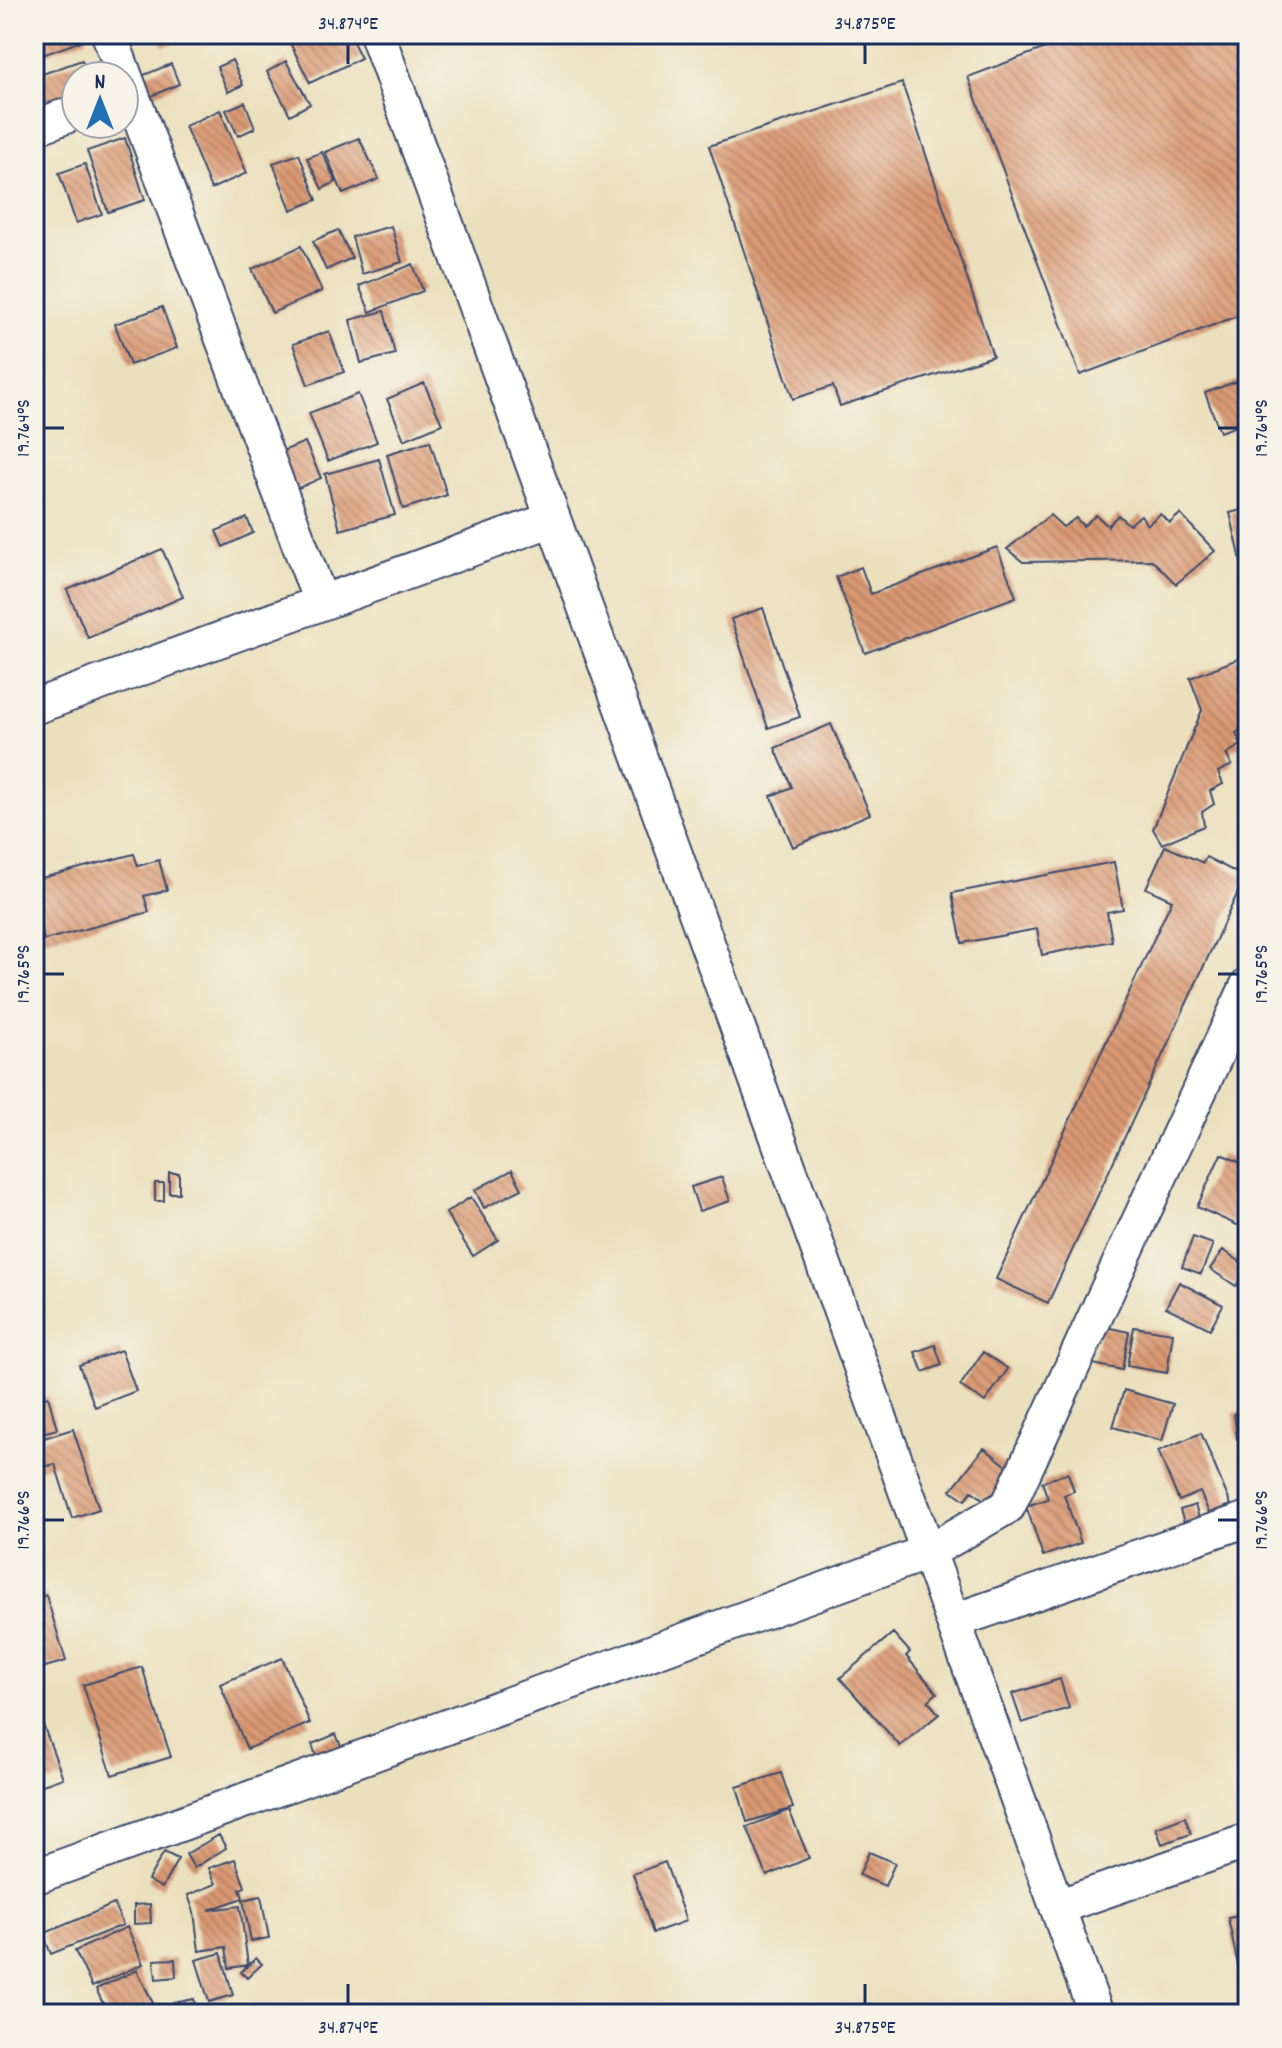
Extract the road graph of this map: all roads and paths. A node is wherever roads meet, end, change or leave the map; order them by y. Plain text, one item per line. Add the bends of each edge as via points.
1 (109, 34) edge
2 (377, 34) edge
3 (117, 60) edge
4 (60, 118) edge
5 (34, 128) edge
6 (140, 128) edge
7 (553, 519) junction
8 (321, 602) junction
9 (34, 707) edge
10 (1248, 985) edge
11 (1248, 1519) edge
12 (928, 1552) junction
13 (954, 1621) junction
14 (1248, 1841) edge
15 (34, 1877) edge
16 (1057, 1907) junction
17 (1096, 2014) edge

1 - 3 street
2 - 7 street
4 - 5 street
6 - 8 street
7 - 8 street
7 - 12 street
8 - 9 street
10 - 12 street via 1008,1506
11 - 13 street
12 - 13 street
12 - 15 street
13 - 16 street
14 - 16 street
16 - 17 street

